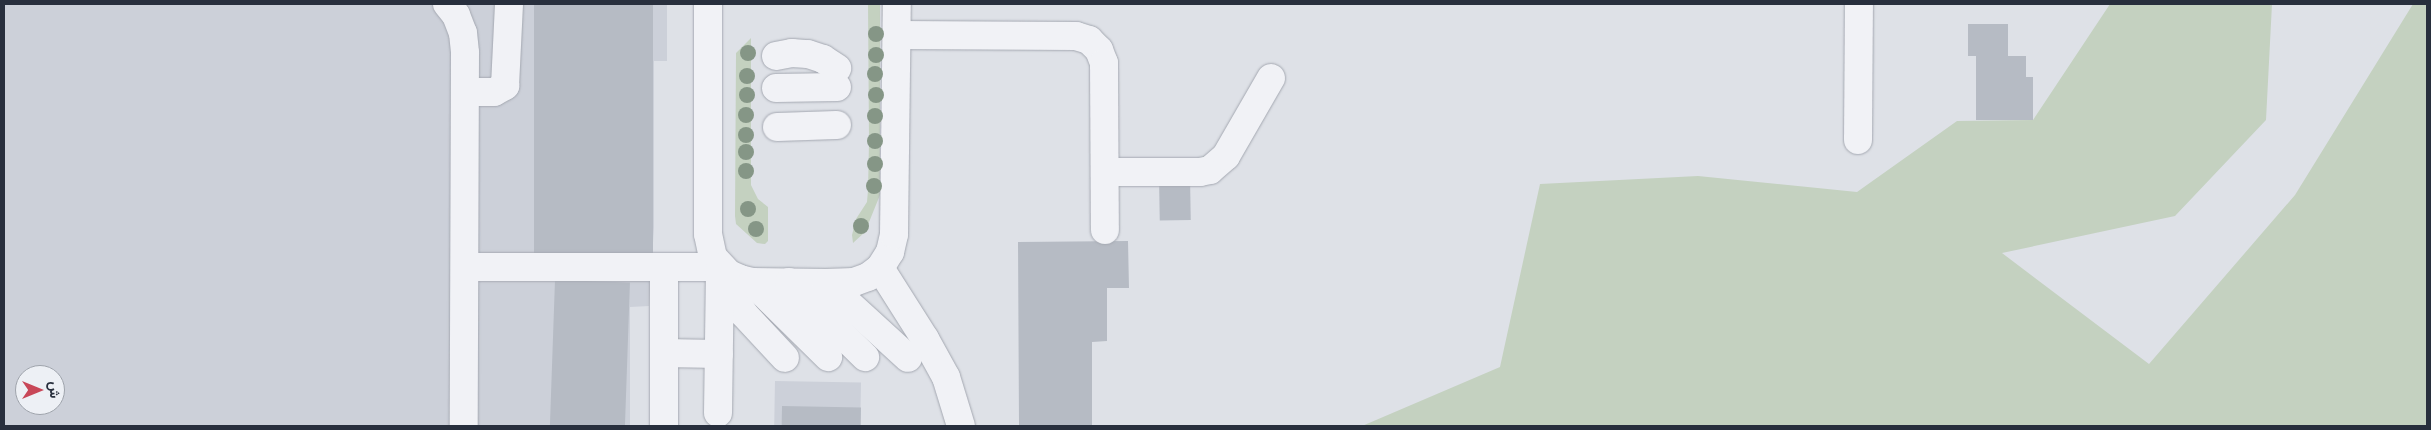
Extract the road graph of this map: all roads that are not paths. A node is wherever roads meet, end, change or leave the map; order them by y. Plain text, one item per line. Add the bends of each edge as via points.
1 (448, 4) edge
2 (509, 4) edge
3 (708, 4) edge
4 (897, 4) edge
5 (1859, 4) edge
6 (897, 35) junction
7 (776, 56) dead end
8 (1271, 78) dead end
9 (776, 88) dead end
10 (465, 92) junction
11 (838, 125) dead end
12 (777, 127) dead end
13 (1858, 140) dead end
14 (1105, 172) junction
15 (1105, 230) dead end
16 (466, 267) junction
17 (664, 267) junction
18 (720, 267) junction
19 (880, 268) junction
20 (752, 282) junction
21 (789, 282) junction
22 (826, 282) junction
23 (664, 353) junction
24 (719, 354) junction
25 (828, 357) dead end
26 (865, 357) dead end
27 (785, 358) dead end
28 (908, 358) dead end
29 (718, 413) dead end
30 (464, 426) edge
31 (664, 426) edge
32 (961, 426) edge

1 - 10 lane via 463,33
2 - 10 lane via 505,86 494,92
3 - 18 lane via 708,234 711,251
4 - 6 lane
5 - 13 lane
6 - 14 lane via 1076,36 1089,40 1100,50 1104,63
6 - 19 lane via 894,234 890,252
7 - 9 lane via 808,54 823,59 837,78
8 - 14 lane via 1226,156 1210,170
10 - 16 lane
11 - 12 lane
14 - 15 lane
16 - 17 lane
16 - 30 lane
17 - 18 lane
17 - 23 lane
18 - 20 lane via 729,274
18 - 24 lane
18 - 27 lane via 744,314
19 - 22 lane via 854,282
19 - 32 lane via 946,377
20 - 21 lane
20 - 25 lane
21 - 22 lane
21 - 26 lane
22 - 28 lane
23 - 24 lane
23 - 31 lane
24 - 29 lane

